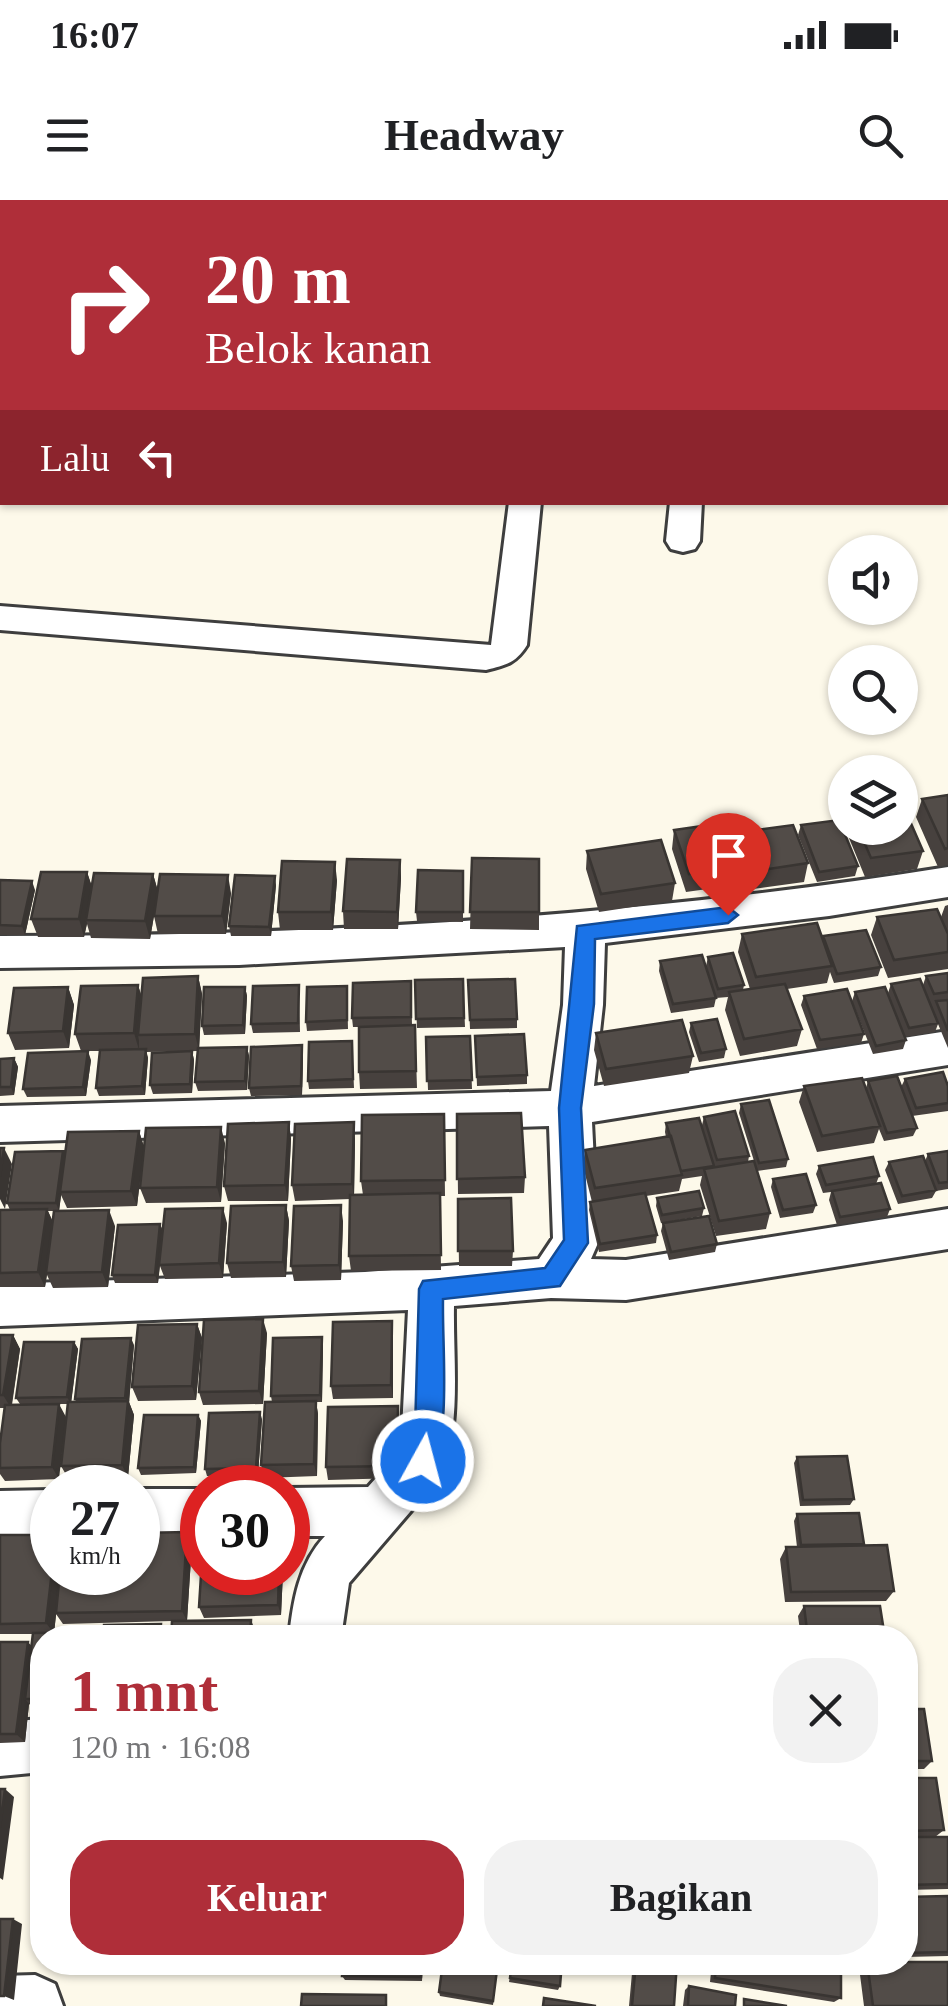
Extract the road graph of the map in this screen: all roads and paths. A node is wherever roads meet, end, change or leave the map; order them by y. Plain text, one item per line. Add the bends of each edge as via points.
1 (525, 505) edge
2 (686, 505) edge
3 (682, 541) dead end
4 (0, 618) edge
5 (948, 882) edge
6 (585, 932) junction
7 (0, 952) edge
8 (948, 1048) edge
9 (570, 1108) junction
10 (0, 1124) edge
11 (948, 1229) edge
12 (552, 1278) junction
13 (431, 1289) junction
14 (0, 1305) edge
15 (378, 1511) junction
16 (310, 1512) edge
17 (30, 1514) edge
18 (0, 1515) edge
19 (316, 1625) edge
20 (30, 1747) edge
21 (0, 1749) edge

1 - 4 street via 510,645 502,654 470,657
2 - 3 street
5 - 6 street
6 - 7 street via 206,952
6 - 9 street
8 - 9 street
9 - 10 street
9 - 12 street via 576,1243
11 - 12 street via 626,1280
12 - 13 street
13 - 14 street
13 - 15 street via 423,1461
15 - 16 street
15 - 19 street via 330,1567
17 - 18 street
20 - 21 street

